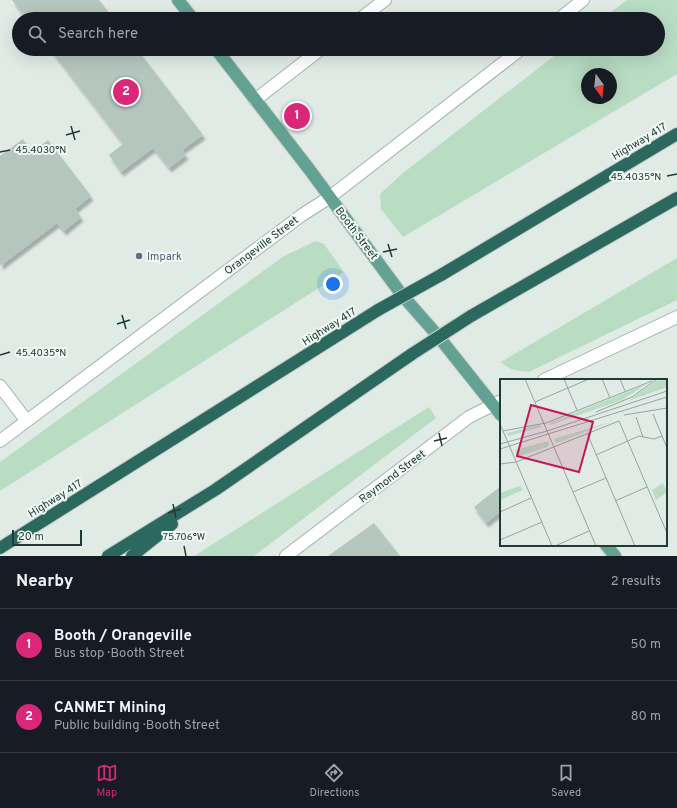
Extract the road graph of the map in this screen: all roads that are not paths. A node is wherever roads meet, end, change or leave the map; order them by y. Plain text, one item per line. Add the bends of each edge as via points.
1 (178, 0) edge
2 (385, 0) edge
3 (583, 0) edge
4 (187, 12) edge
5 (369, 12) edge
6 (568, 12) edge
7 (221, 56) edge
8 (312, 56) edge
9 (512, 56) edge
10 (255, 100) junction
11 (677, 134) edge
12 (330, 197) junction
13 (677, 198) edge
14 (677, 317) edge
15 (546, 379) edge
16 (0, 386) edge
17 (497, 403) edge
18 (26, 420) junction
19 (0, 440) edge
20 (216, 490) junction
21 (607, 546) edge
22 (0, 548) edge
23 (108, 556) edge
24 (132, 556) edge
25 (286, 556) edge
26 (615, 556) edge

1 - 4 main road
2 - 5 street
3 - 6 street
7 - 10 main road, Booth Street
8 - 10 street
9 - 12 street, Orangeville Street
10 - 12 main road, Booth Street
11 - 22 highway, Highway 417, bridge via 378,310
12 - 17 main road, Booth Street via 402,295
12 - 18 street, Orangeville Street
13 - 20 highway, bridge via 471,316
14 - 15 street
16 - 18 street
17 - 25 street, Raymond Street via 469,417
18 - 19 street, Orangeville Street
20 - 23 highway
20 - 24 highway
21 - 26 main road

